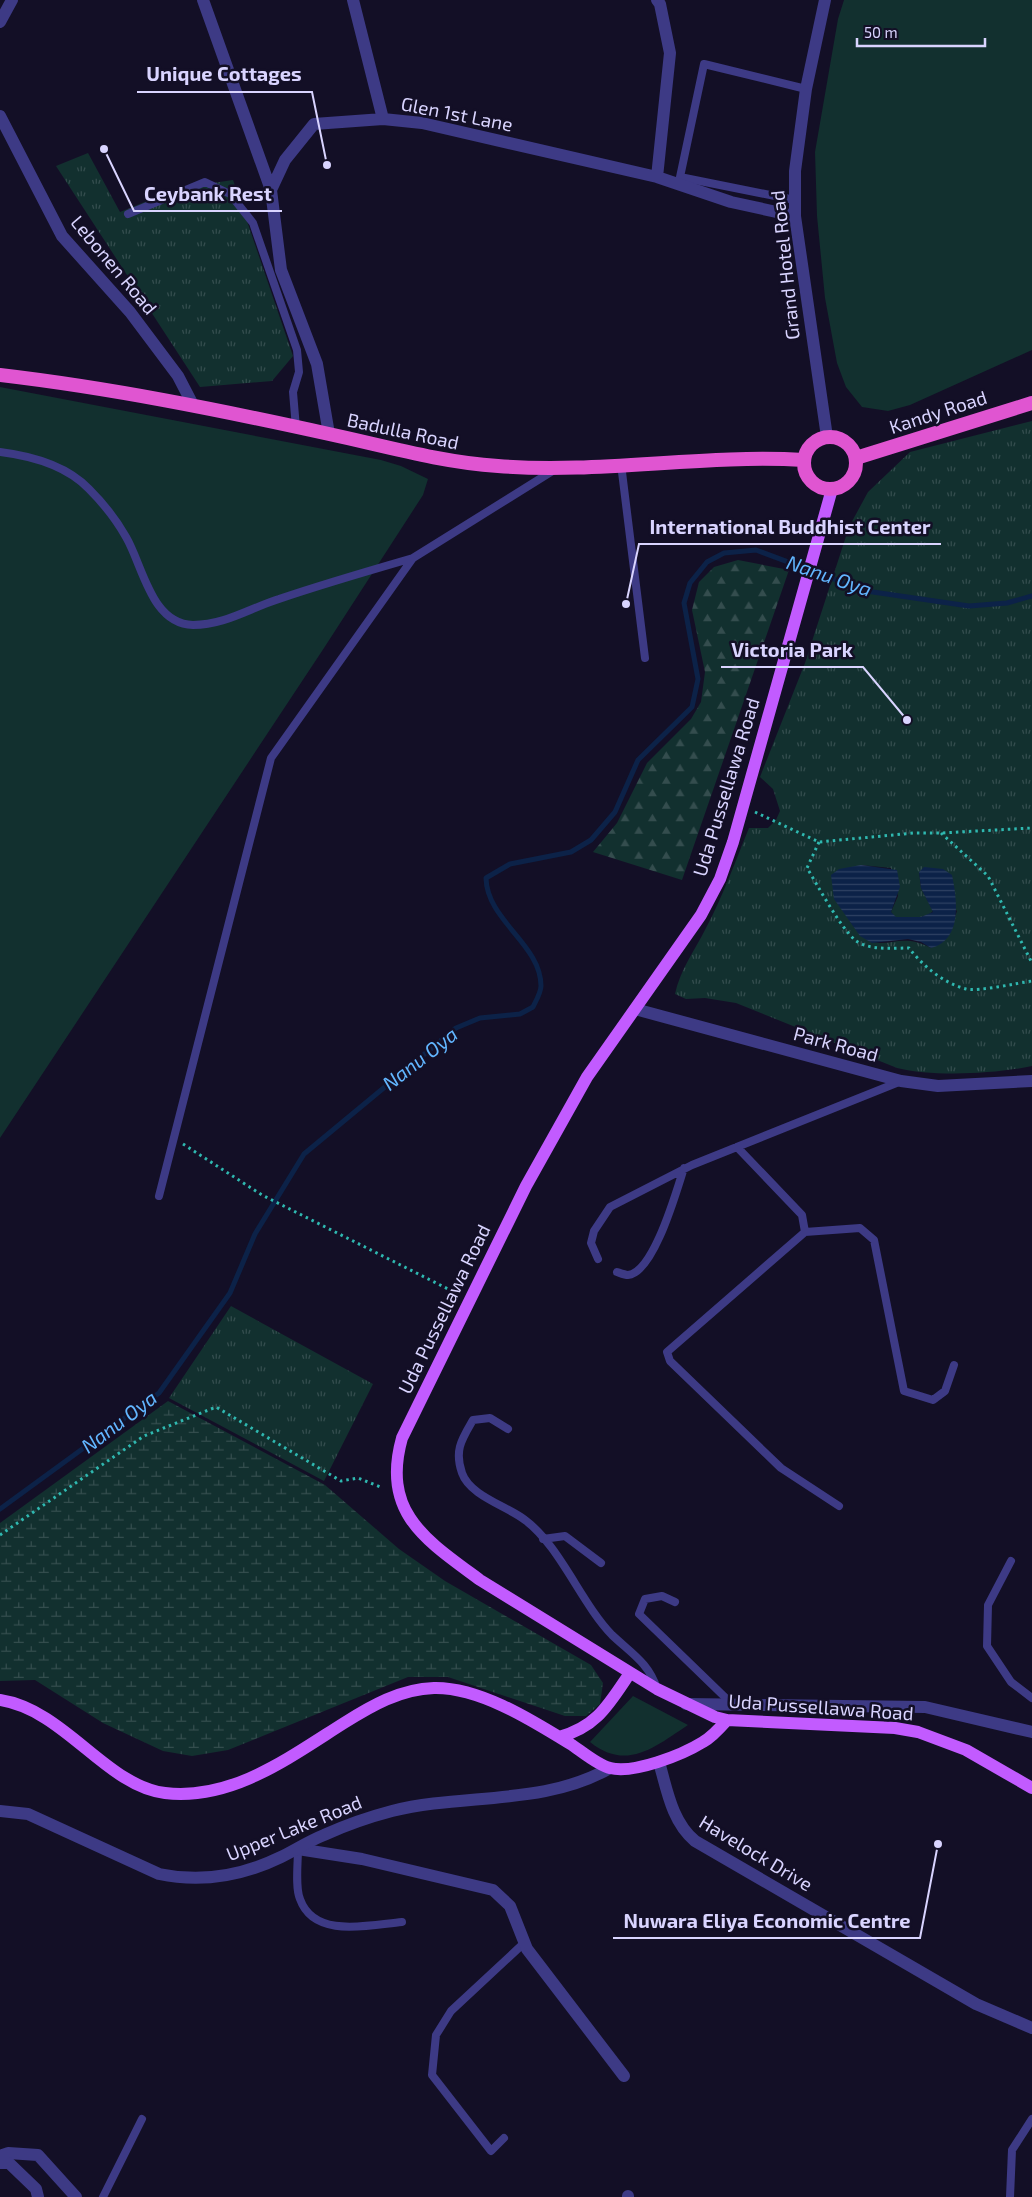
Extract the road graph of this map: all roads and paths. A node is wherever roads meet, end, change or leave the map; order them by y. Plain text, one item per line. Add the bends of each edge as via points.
1 (12, 0) edge
2 (202, 0) edge
3 (353, 0) edge
4 (657, 0) edge
5 (825, 0) edge
6 (0, 22) edge
7 (806, 89) junction
8 (0, 116) edge
9 (383, 119) junction
10 (657, 177) junction
11 (271, 190) junction
12 (795, 200) junction
13 (128, 214) dead end
14 (796, 216) junction
15 (0, 375) edge
16 (1032, 403) edge
17 (193, 405) junction
18 (296, 428) junction
19 (328, 434) junction
20 (827, 437) junction
21 (0, 452) edge
22 (856, 458) junction
23 (804, 460) junction
24 (621, 464) junction
25 (559, 467) junction
26 (832, 489) junction
27 (413, 558) junction
28 (645, 658) dead end
29 (742, 807) junction
30 (1032, 828) edge
31 (941, 834) junction
32 (819, 842) junction
33 (1032, 963) edge
34 (1032, 981) edge
35 (635, 1009) junction
36 (901, 1081) junction
37 (1032, 1081) edge
38 (174, 1138) junction
39 (737, 1147) junction
40 (684, 1168) junction
41 (159, 1196) dead end
42 (805, 1232) junction
43 (598, 1259) dead end
44 (617, 1272) dead end
45 (471, 1301) junction
46 (954, 1365) dead end
47 (508, 1429) dead end
48 (397, 1494) junction
49 (839, 1506) dead end
50 (0, 1535) edge
51 (543, 1539) junction
52 (1011, 1561) dead end
53 (601, 1563) dead end
54 (674, 1602) dead end
55 (630, 1673) junction
56 (657, 1689) junction
57 (1032, 1698) edge
58 (0, 1700) edge
59 (683, 1704) junction
60 (733, 1705) junction
61 (727, 1720) junction
62 (1032, 1732) edge
63 (559, 1737) junction
64 (659, 1762) junction
65 (610, 1768) junction
66 (1032, 1788) edge
67 (0, 1811) edge
68 (298, 1849) junction
69 (402, 1922) dead end
70 (523, 1944) junction
71 (1032, 2028) edge
72 (624, 2076) dead end
73 (1032, 2119) edge
74 (142, 2120) dead end
75 (504, 2138) dead end
76 (0, 2156) edge
77 (0, 2163) edge
78 (38, 2197) edge
79 (76, 2197) edge
80 (103, 2197) edge
81 (1010, 2197) edge

1 - 6 street
2 - 11 street
3 - 9 street
4 - 10 street via 670,53
5 - 7 street, Grand Hotel Road
7 - 12 street, Grand Hotel Road via 794,171
7 - 12 lane via 704,64 680,177
8 - 17 street, Lebonen Road via 62,236 130,312 178,376
9 - 10 street, Glen 1st Lane via 422,123
9 - 11 street, Glen 1st Lane via 314,124 285,160
10 - 14 street, Glen 1st Lane via 731,202
11 - 19 street via 281,270 317,364
12 - 14 street, Grand Hotel Road
13 - 18 lane via 205,182 230,194 253,223 297,350 299,372 293,392
14 - 20 street, Grand Hotel Road
15 - 17 highway, Badulla Road
16 - 22 highway, Kandy Road
17 - 18 highway, Badulla Road
18 - 19 highway, Badulla Road
19 - 25 highway, Badulla Road via 464,462
20 - 22 highway via 839,438 852,446
20 - 23 highway via 817,439 807,449
21 - 27 lane via 28,456 59,468 88,488 126,536 153,595 170,619 192,625 225,621 277,599
22 - 26 highway via 854,472 846,484
23 - 24 highway, Badulla Road via 741,458
23 - 26 highway via 807,476 818,486
24 - 25 highway, Badulla Road
24 - 28 lane
25 - 27 lane
26 - 29 main road, Uda Pussellawa Road
27 - 38 lane via 271,758
29 - 32 path
29 - 35 main road, Uda Pussellawa Road via 733,842 712,896
30 - 31 path
31 - 32 path via 914,833
31 - 33 path via 988,876
32 - 34 path via 807,868 831,908 856,940 881,948 909,948 941,979 967,990
35 - 36 street, Park Road
35 - 45 main road, Uda Pussellawa Road via 587,1077 526,1186
36 - 37 street, Park Road via 938,1086
36 - 39 lane
38 - 41 lane
38 - 45 path via 262,1195
39 - 40 lane
39 - 42 lane via 802,1215
40 - 43 lane via 610,1207 594,1231 591,1243
40 - 44 lane via 658,1244 638,1270 629,1275
42 - 46 lane via 860,1228 874,1240 904,1391 933,1400 945,1391
42 - 49 lane via 666,1352 670,1361 780,1468
45 - 48 main road, Uda Pussellawa Road via 402,1438 396,1466
47 - 51 lane via 490,1418 473,1420 458,1447 462,1474 479,1493 525,1520
48 - 50 path via 358,1478 341,1481 216,1407 144,1436
48 - 55 main road, Uda Pussellawa Road via 416,1526 480,1580
51 - 53 lane via 565,1536
51 - 56 lane via 610,1633 652,1672
52 - 57 lane via 988,1605 987,1646 1010,1682
54 - 60 lane via 662,1596 645,1599 639,1614
55 - 56 main road, Uda Pussellawa Road
55 - 63 main road via 594,1721
56 - 59 main road, Uda Pussellawa Road
58 - 63 main road via 26,1707 51,1721 103,1762 145,1787 162,1793 216,1791 238,1783 294,1754 359,1713 398,1694 416,1690 453,1689 472,1695 522,1715
59 - 60 street
59 - 61 main road, Uda Pussellawa Road
60 - 62 street via 925,1707
61 - 64 main road via 704,1742
61 - 66 main road, Uda Pussellawa Road via 870,1726 918,1732 966,1750
63 - 65 main road
64 - 65 main road
64 - 71 street, Havelock Drive via 676,1817 684,1832 695,1841 976,2004
65 - 68 street, Upper Lake Road via 588,1781 553,1790 392,1811 342,1828
67 - 68 street, Upper Lake Road via 28,1814 138,1866 181,1878 220,1877
68 - 69 lane via 299,1898 305,1910 316,1920 330,1926
68 - 70 street via 362,1859 493,1890 510,1906
70 - 72 street
70 - 75 lane via 451,2011 436,2035 432,2075 491,2151
73 - 81 lane via 1012,2150
74 - 80 lane
76 - 79 street via 8,2153 38,2155
77 - 78 street via 8,2163 36,2189

